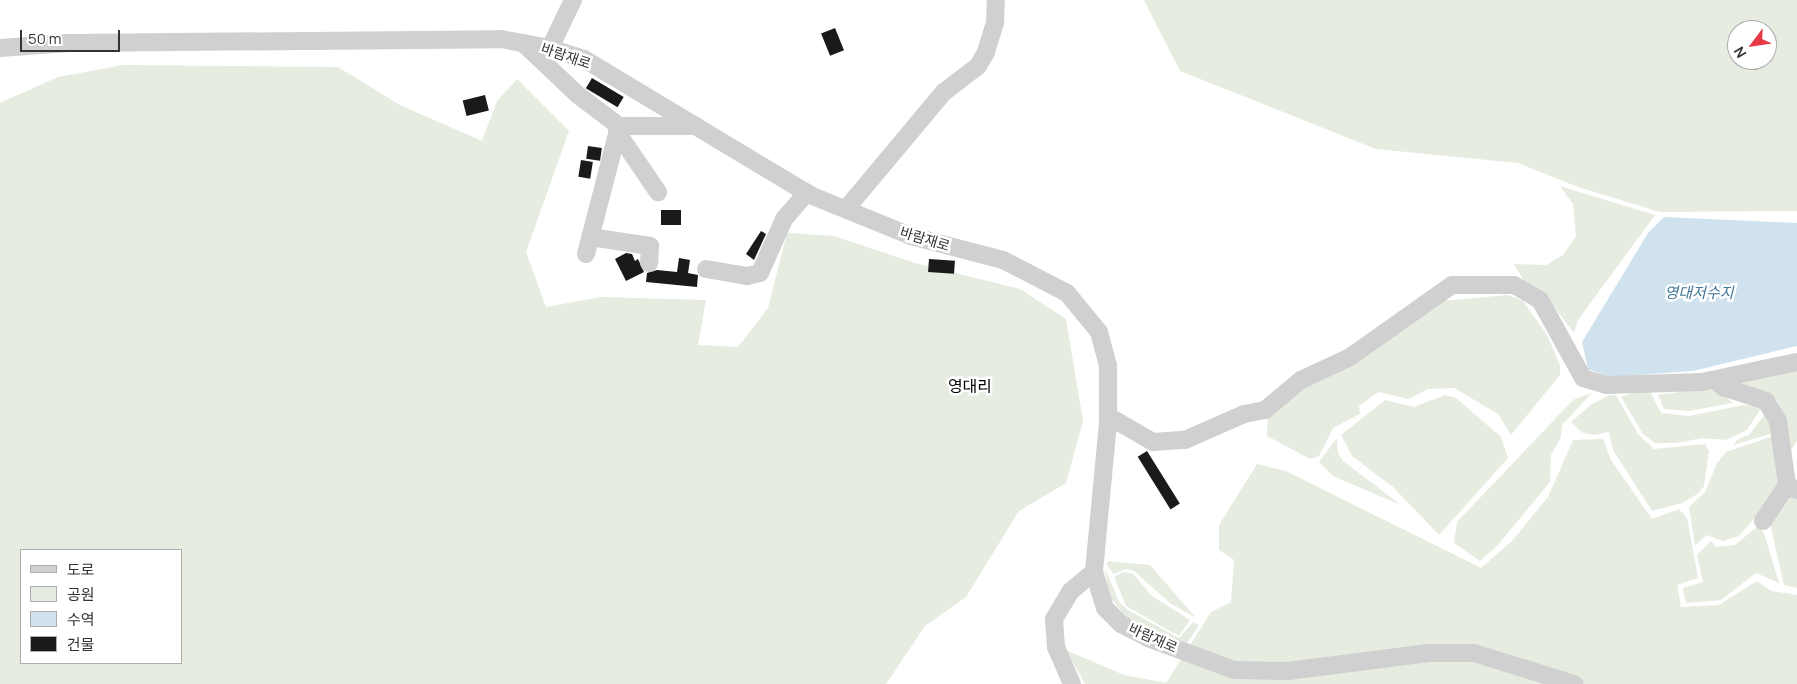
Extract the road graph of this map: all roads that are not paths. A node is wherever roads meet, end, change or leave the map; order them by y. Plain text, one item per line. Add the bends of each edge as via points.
1 (573, 0) edge
2 (996, 0) edge
3 (522, 43) junction
4 (0, 48) edge
5 (550, 48) junction
6 (696, 126) junction
7 (618, 129) junction
8 (658, 192) dead end
9 (807, 193) junction
10 (846, 209) junction
11 (649, 263) dead end
12 (706, 268) dead end
13 (1797, 362) edge
14 (1715, 380) junction
15 (1108, 416) junction
16 (1792, 487) edge
17 (1763, 521) dead end
18 (1094, 572) junction
19 (1072, 684) edge
20 (1574, 684) edge

1 - 5 street
2 - 10 street via 994,23 986,52 978,66 944,92
3 - 4 street, 바람재로 via 501,40 79,43
3 - 5 street, 바람재로
3 - 7 street
5 - 6 street, 바람재로 via 584,59
6 - 7 street
6 - 9 street, 바람재로
7 - 8 street
7 - 11 street via 588,246 650,246
9 - 10 street, 바람재로
9 - 12 street via 784,219 760,273 746,276
10 - 15 street, 바람재로 via 911,236 1003,260 1067,293 1099,332 1108,365
13 - 14 street
14 - 15 street via 1606,385 1583,378 1540,300 1514,285 1452,285 1350,357 1301,380 1264,410 1244,414 1185,440 1153,442
14 - 16 street via 1724,387 1766,401 1778,421
15 - 18 street, 바람재로
16 - 17 street
18 - 19 street via 1071,591 1054,619 1056,647
18 - 20 street, 바람재로 via 1105,608 1121,624 1148,638 1234,670 1288,671 1429,653 1474,653

